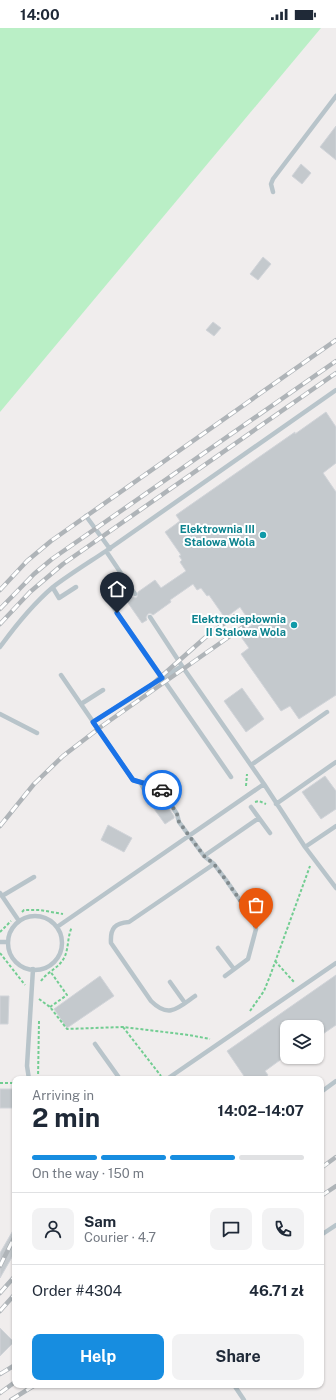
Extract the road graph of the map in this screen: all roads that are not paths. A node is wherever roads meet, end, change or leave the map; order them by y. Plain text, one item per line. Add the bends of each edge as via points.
1 (336, 96) edge
2 (273, 192) dead end
3 (336, 390) edge
4 (86, 516) dead end
5 (108, 550) junction
6 (76, 587) dead end
7 (52, 588) junction
8 (135, 594) dead end
9 (109, 601) dead end
10 (150, 617) dead end
11 (0, 647) edge
12 (182, 666) junction
13 (61, 676) dead end
14 (162, 678) junction
15 (103, 690) dead end
16 (81, 704) junction
17 (327, 712) dead end
18 (0, 714) edge
19 (93, 722) junction
20 (37, 733) dead end
21 (336, 762) edge
22 (251, 766) junction
23 (231, 777) dead end
24 (140, 782) junction
25 (264, 784) junction
26 (147, 795) dead end
27 (276, 804) junction
28 (252, 805) road end
29 (259, 818) junction
30 (336, 826) edge
31 (270, 833) dead end
32 (190, 836) junction
33 (305, 848) junction
34 (204, 856) junction
35 (214, 864) junction
36 (34, 877) dead end
37 (336, 888) edge
38 (1, 894) edge
39 (19, 921) junction
40 (57, 927) junction
41 (0, 942) edge
42 (8, 942) junction
43 (218, 948) dead end
44 (336, 963) edge
45 (234, 969) junction
46 (33, 970) junction
47 (225, 976) dead end
48 (170, 982) dead end
49 (195, 996) dead end
50 (185, 1003) junction
51 (95, 1044) dead end
52 (28, 1076) edge
53 (118, 1076) edge
54 (171, 1076) edge
55 (336, 1082) edge
56 (324, 1090) edge
57 (336, 1225) edge
58 (324, 1233) edge
59 (236, 1388) edge
60 (244, 1400) edge

1 - 2 lane via 273,179
3 - 5 lane
4 - 5 lane
5 - 7 lane
5 - 8 lane
6 - 7 lane via 59,598
7 - 11 lane
9 - 14 lane
10 - 12 lane
12 - 14 lane
12 - 22 lane
13 - 16 lane
14 - 19 lane
14 - 23 lane
15 - 16 lane
16 - 19 lane
17 - 22 lane
18 - 20 lane
19 - 24 lane via 133,780
21 - 27 lane
22 - 25 lane
24 - 26 lane
24 - 32 lane via 160,788
25 - 27 lane
25 - 32 lane
27 - 33 lane
28 - 29 lane
29 - 31 lane
29 - 34 lane
30 - 33 lane
32 - 34 lane
32 - 40 lane
33 - 37 lane
34 - 35 lane
35 - 45 lane via 253,919 256,929 248,959
35 - 50 lane via 129,922 120,923 113,928 111,936 111,943 158,1008 173,1011
36 - 38 lane
38 - 39 lane
39 - 40 lane via 36,916 48,919
39 - 42 lane via 11,930
40 - 46 lane via 62,944 58,956 49,965
41 - 42 lane
42 - 46 lane via 9,950 18,963
43 - 45 lane
44 - 54 lane
45 - 47 lane
46 - 52 lane via 26,1066
48 - 50 lane
49 - 50 lane
51 - 53 lane
55 - 56 lane
57 - 58 lane
59 - 60 lane

